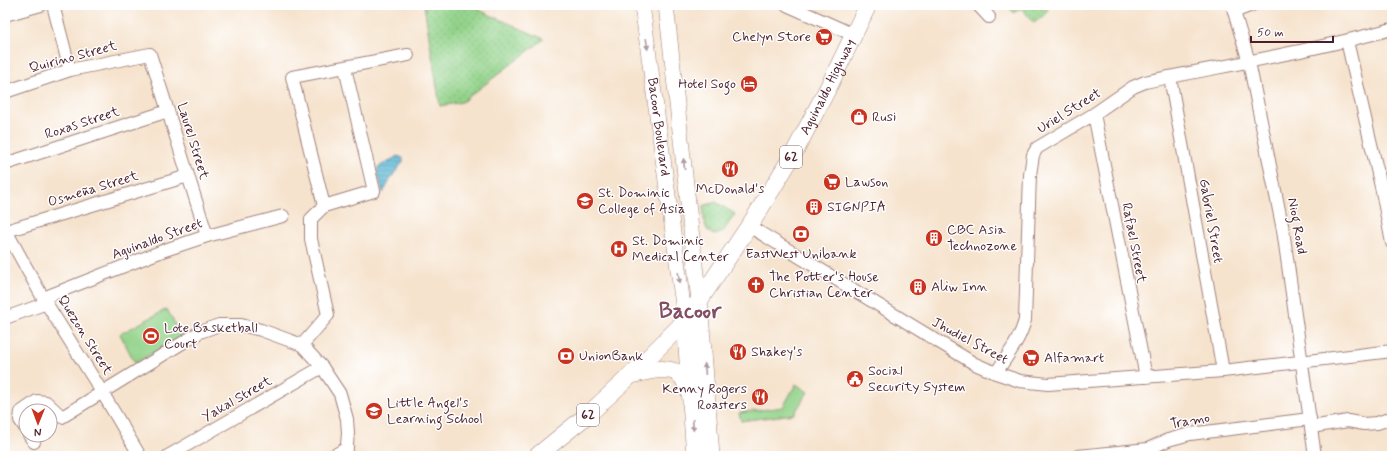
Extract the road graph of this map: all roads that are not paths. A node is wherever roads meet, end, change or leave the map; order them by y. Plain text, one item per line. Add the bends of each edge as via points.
1 (41, 5) edge
2 (53, 5) edge
3 (642, 5) edge
4 (666, 5) edge
5 (787, 5) edge
6 (868, 5) edge
7 (978, 5) edge
8 (1252, 5) edge
9 (1233, 9) edge
10 (5, 15) edge
11 (989, 17) dead end
12 (1392, 29) edge
13 (854, 35) junction
14 (1347, 41) junction
15 (150, 54) joint
16 (408, 55) dead end
17 (1248, 62) junction
18 (345, 68) junction
19 (70, 70) junction
20 (1170, 77) junction
21 (5, 92) edge
22 (168, 111) junction
23 (1094, 114) junction
24 (5, 164) edge
25 (188, 176) junction
26 (324, 206) junction
27 (283, 216) dead end
28 (749, 226) junction
29 (6, 230) edge
30 (207, 236) junction
31 (1392, 243) edge
32 (45, 300) junction
33 (699, 300) junction
34 (5, 318) edge
35 (685, 320) junction
36 (302, 345) junction
37 (1392, 351) edge
38 (1302, 361) junction
39 (322, 367) junction
40 (1223, 371) junction
41 (996, 373) junction
42 (631, 375) junction
43 (1146, 377) junction
44 (102, 392) junction
45 (690, 394) junction
46 (34, 403) edge
47 (47, 403) edge
48 (58, 413) edge
49 (1392, 418) edge
50 (1310, 423) junction
51 (347, 452) edge
52 (140, 456) edge
53 (168, 456) edge
54 (333, 456) edge
55 (537, 456) edge
56 (695, 456) edge
57 (711, 456) edge
58 (1078, 456) edge
59 (1315, 456) edge

1 - 10 street
2 - 19 street
3 -> 35 main road, Bacoor Boulevard
33 -> 4 main road, Bacoor Boulevard
5 - 13 street
6 - 13 highway, Aguinaldo Highway / 62
7 - 11 street
8 - 9 street
9 - 17 street, Niog Road
12 - 14 street, Uriel Street
13 - 28 highway, Aguinaldo Highway / 62 via 794,153
14 - 17 street, Uriel Street
14 - 31 street
15 - 19 street, Quirino Street
15 - 22 street, Laurel Street
16 - 18 street
17 - 20 street, Uriel Street
17 - 38 street, Niog Road via 1283,230
18 - 26 street via 374,191
18 - 26 street via 292,77
19 - 21 street, Quirino Street
20 - 23 street, Uriel Street via 1133,87
20 - 40 street, Gabriel Street
22 - 24 street, Roxas Street
22 - 25 street, Laurel Street
23 - 41 street, Uriel Street via 1047,141 1037,148 1033,155 1030,175 1025,320 1019,338
23 - 43 street, Rafael Street
25 - 29 street, Osmeña Street
25 - 30 street, Laurel Street
26 - 36 street via 311,219 310,229 328,314
27 - 30 street, Aguinaldo Street
28 - 33 highway, Aguinaldo Highway / 62
28 - 41 street, Jhudiel Street via 974,364
29 - 32 street, Quezon Street
30 - 32 street, Aguinaldo Street via 165,250
32 - 34 street, Aguinaldo Street
32 - 44 street, Quezon Street
33 - 35 highway, Aguinaldo Highway / 62
57 -> 33 highway
35 - 42 highway, Aguinaldo Highway / 62
35 - 45 highway
36 - 39 street
36 - 44 street via 241,325 219,325 200,332
37 - 38 street, Jhudiel Street
38 - 40 street, Jhudiel Street
38 - 50 street, Niog Road
39 - 51 street via 340,394 347,419
39 - 53 street, Yakal Street
40 - 43 street, Jhudiel Street
41 - 43 street, Jhudiel Street via 1020,381 1048,384
42 - 45 highway via 656,370 676,372 683,378
42 - 55 highway, Aguinaldo Highway / 62
44 - 48 street via 62,417
44 - 52 street, Quezon Street
45 -> 56 highway
46 - 47 street
49 - 50 street, Tramo via 1364,424 1348,421
50 - 58 street, Tramo via 1190,434 1148,449
50 - 59 street, Niog Road
51 - 54 street

